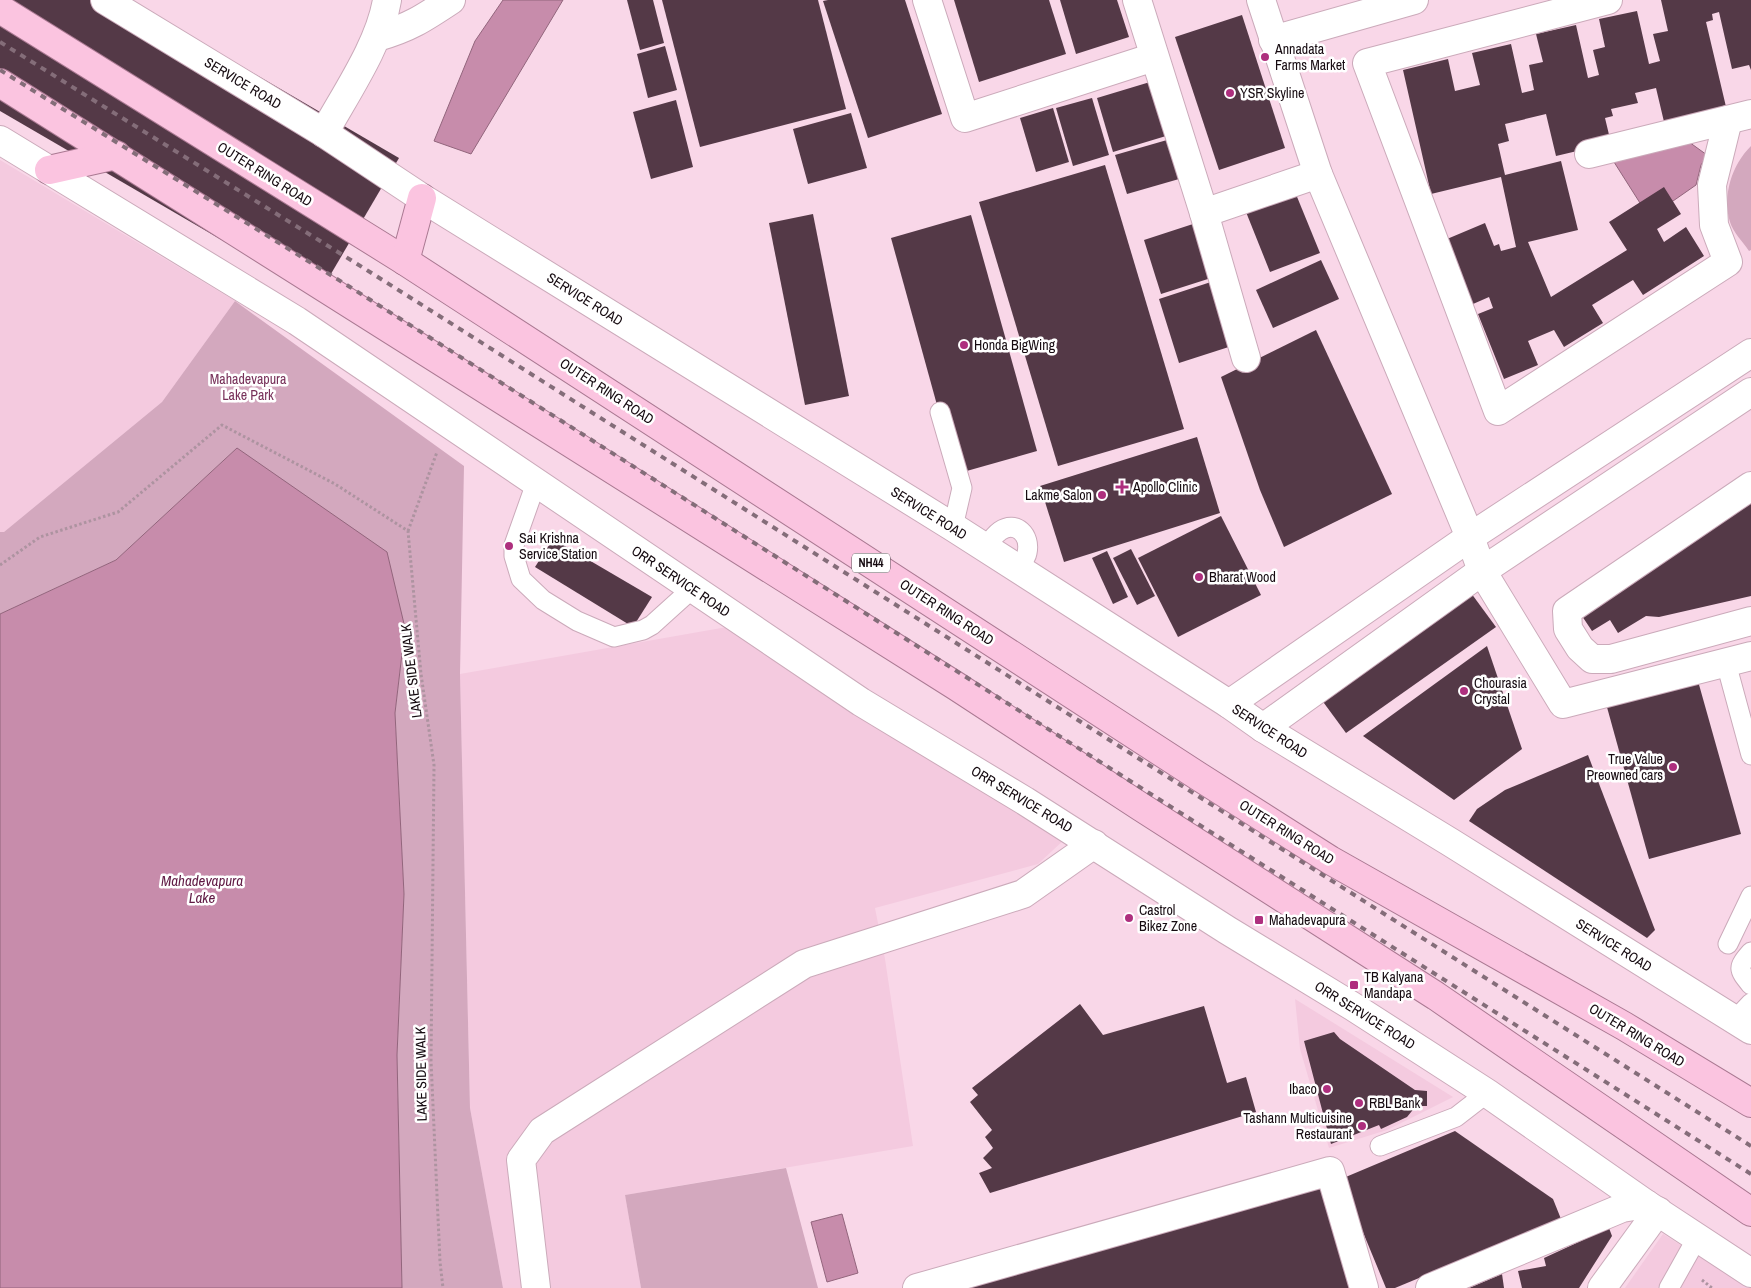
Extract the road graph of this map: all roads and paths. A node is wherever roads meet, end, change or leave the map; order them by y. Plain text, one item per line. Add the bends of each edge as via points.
1 (104, 0) edge
2 (387, 0) edge
3 (451, 0) edge
4 (927, 0) edge
5 (1136, 0) edge
6 (1261, 0) edge
7 (1414, 0) edge
8 (1608, 0) edge
9 (0, 9) edge
10 (377, 37) junction
11 (1273, 40) junction
12 (1154, 57) junction
13 (0, 83) edge
14 (1739, 117) edge
15 (324, 133) junction
16 (0, 140) edge
17 (1589, 154) dead end
18 (116, 155) junction
19 (49, 170) junction
20 (1318, 174) junction
21 (422, 198) junction
22 (1204, 213) junction
23 (405, 261) junction
24 (1751, 354) edge
25 (1246, 358) dead end
26 (1751, 392) edge
27 (940, 412) dead end
28 (448, 423) junction
29 (536, 483) junction
30 (1751, 486) edge
31 (952, 528) junction
32 (408, 531) junction
33 (1470, 537) junction
34 (0, 565) edge
35 (1482, 572) junction
36 (693, 588) junction
37 (1751, 621) edge
38 (1739, 659) edge
39 (1229, 704) junction
40 (1263, 728) junction
41 (1751, 755) edge
42 (1094, 844) junction
43 (1751, 896) edge
44 (1728, 944) dead end
45 (1751, 952) edge
46 (1751, 985) edge
47 (1746, 1018) edge
48 (1487, 1093) junction
49 (1751, 1103) edge
50 (1380, 1146) dead end
51 (1652, 1207) junction
52 (1751, 1212) edge
53 (1697, 1238) junction
54 (1751, 1273) edge
55 (443, 1288) edge
56 (536, 1288) edge
57 (917, 1288) edge
58 (1364, 1288) edge
59 (1430, 1288) edge
60 (1602, 1288) edge
61 (1669, 1288) edge

1 - 15 street, SERVICE ROAD
2 - 10 street
3 - 10 street via 397,32
4 - 12 street via 965,118
5 - 12 street
6 - 11 street
7 - 11 street
8 - 14 street via 1367,63 1498,411 1728,262 1714,225 1712,185
9 - 23 highway, OUTER RING ROAD / NH44
10 - 15 street
11 - 20 street
12 - 22 street
13 - 18 highway
14 - 17 street
15 - 21 street, SERVICE ROAD
16 - 19 street
18 - 19 highway
18 - 52 highway via 956,686 1436,996
19 - 28 street, ORR SERVICE ROAD via 297,321
20 - 22 street
20 - 33 street
21 - 23 highway
21 - 31 street, SERVICE ROAD
22 - 25 street
23 - 49 highway, OUTER RING ROAD / NH44 via 1330,860 1607,1016
24 - 33 street
26 - 35 street
27 - 31 lane via 962,488
28 - 29 street, ORR SERVICE ROAD
28 - 32 path
29 - 36 street, ORR SERVICE ROAD
29 - 36 lane via 514,544 514,556 521,578 543,600 577,621 614,636 652,626
30 - 37 street via 1567,611 1568,629 1592,659 1612,659
31 - 39 street, SERVICE ROAD
32 - 34 path via 335,484 222,425 118,512 40,537
32 - 55 path, LAKE SIDE WALK via 421,674 434,765 431,1061
33 - 35 street
33 - 39 street
35 - 38 street via 1564,704
35 - 40 street
36 - 42 street, ORR SERVICE ROAD via 861,702
38 - 41 lane
39 - 40 street, SERVICE ROAD
40 - 47 street, SERVICE ROAD
42 - 48 street, ORR SERVICE ROAD
42 - 56 street via 1023,894 804,964 542,1131 521,1160
43 - 44 lane
45 - 46 lane via 1743,961 1740,972
48 - 50 lane via 1456,1117
48 - 51 street, ORR SERVICE ROAD
51 - 53 street, ORR SERVICE ROAD
51 - 59 street via 1622,1208
51 - 60 street
53 - 54 street, ORR SERVICE ROAD
53 - 61 lane
57 - 58 street via 1330,1171

